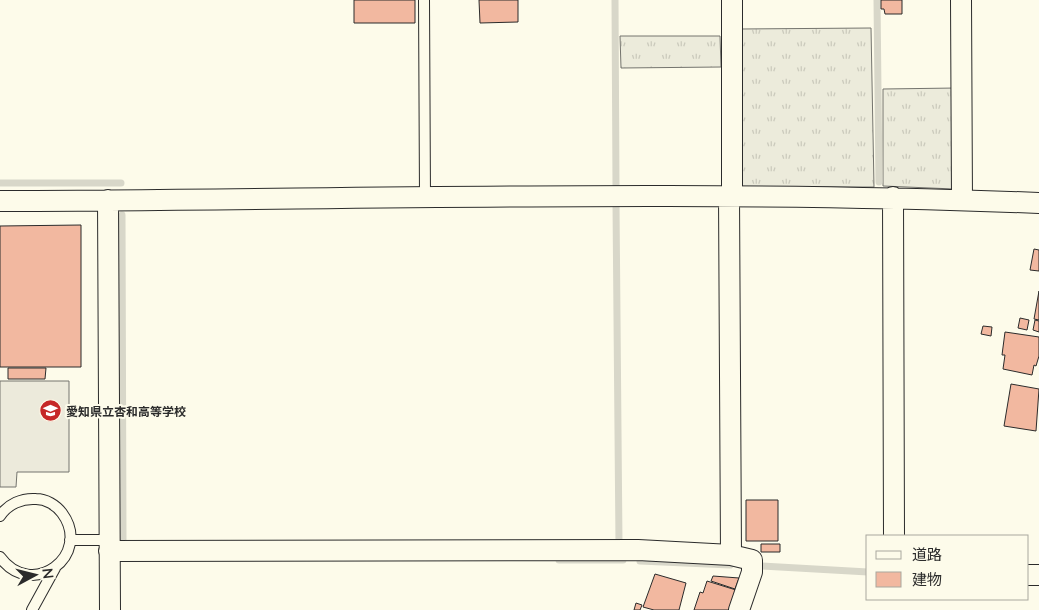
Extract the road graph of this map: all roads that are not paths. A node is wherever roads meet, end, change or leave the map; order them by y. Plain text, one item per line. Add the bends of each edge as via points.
1 (424, 0) edge
2 (732, 0) edge
3 (960, 0) edge
4 (731, 195) junction
5 (425, 197) junction
6 (893, 197) junction
7 (108, 200) junction
8 (962, 200) junction
9 (0, 201) edge
10 (1039, 203) edge
11 (0, 516) edge
12 (894, 535) edge
13 (70, 540) junction
14 (109, 545) junction
15 (732, 555) junction
16 (0, 557) edge
17 (55, 568) junction
18 (32, 610) edge
19 (110, 610) edge
20 (739, 610) edge

1 - 5 lane
2 - 4 street
3 - 8 street
4 - 5 street
4 - 6 street
4 - 15 street
5 - 7 street
6 - 8 street
6 - 12 street
7 - 9 street
7 - 14 street
8 - 10 street
11 - 13 lane via 19,500 41,499 55,506 66,518
13 - 14 lane
13 - 17 lane via 63,560
14 - 15 street via 638,550
14 - 19 street
15 - 20 street via 752,560 752,572
16 - 17 lane via 14,570 24,574 35,575
17 - 18 lane

